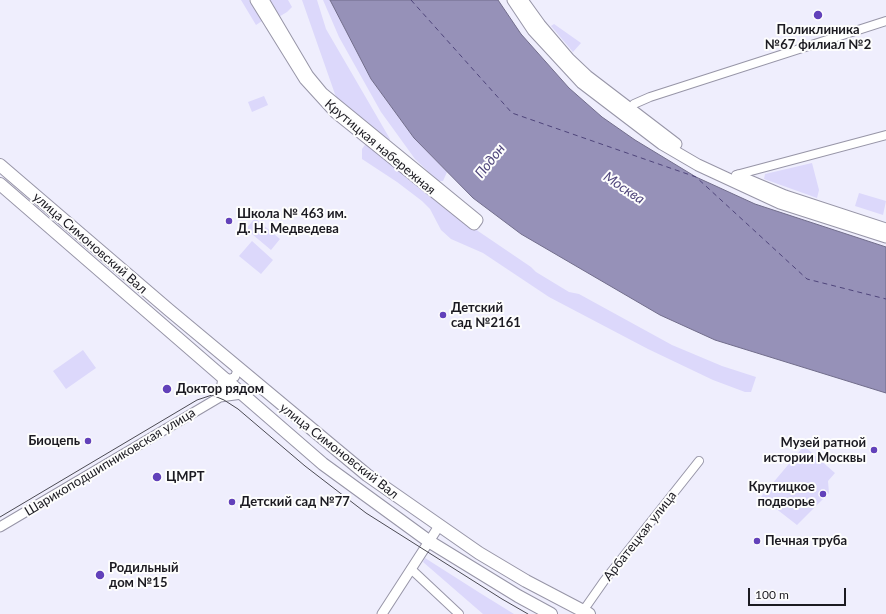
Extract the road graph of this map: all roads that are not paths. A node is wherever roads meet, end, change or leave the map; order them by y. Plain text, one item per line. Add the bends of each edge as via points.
1 (256, 0) edge
2 (263, 0) edge
3 (513, 0) edge
4 (522, 0) edge
5 (886, 21) edge
6 (627, 113) junction
7 (886, 135) edge
8 (0, 165) edge
9 (770, 167) junction
10 (731, 176) junction
11 (0, 184) edge
12 (766, 187) junction
13 (886, 229) edge
14 (886, 237) edge
15 (157, 300) junction
16 (147, 312) junction
17 (234, 365) junction
18 (223, 377) junction
19 (242, 394) junction
20 (220, 398) junction
21 (699, 461) dead end
22 (369, 477) junction
23 (358, 491) junction
24 (439, 526) junction
25 (0, 527) edge
26 (430, 542) junction
27 (411, 568) junction
28 (586, 612) edge
29 (382, 614) edge
30 (459, 614) edge
31 (551, 614) edge

1 - 2 main road, Крутицкая набережная via 305,79 336,113 476,222 322,93 308,76
3 - 6 main road via 556,58 582,83
4 - 6 main road via 569,59
5 - 6 street via 650,97 634,104
6 - 10 main road
7 - 9 street
8 - 15 main road, улица Симоновский Вал
9 - 10 street
9 - 12 street via 758,176 759,181
10 - 12 main road
10 - 14 main road via 780,203
11 - 16 main road, улица Симоновский Вал
12 - 13 main road via 785,196
15 - 16 street via 150,299 146,302 144,306
15 - 17 main road, улица Симоновский Вал
16 - 18 main road, улица Симоновский Вал
17 - 18 street via 235,377
17 - 22 main road, улица Симоновский Вал
18 - 19 main road, улица Симоновский Вал
18 - 20 street
19 - 20 street
19 - 23 main road, улица Симоновский Вал
20 - 25 street, Шарикоподшипниковская улица
21 - 28 street, Арбатецкая улица via 604,581
22 - 23 street via 372,485 370,490
22 - 24 main road, улица Симоновский Вал
23 - 26 main road, улица Симоновский Вал
24 - 26 street
24 - 28 main road, улица Симоновский Вал via 526,581
26 - 27 street
26 - 31 main road, улица Симоновский Вал
27 - 29 street
27 - 30 street

